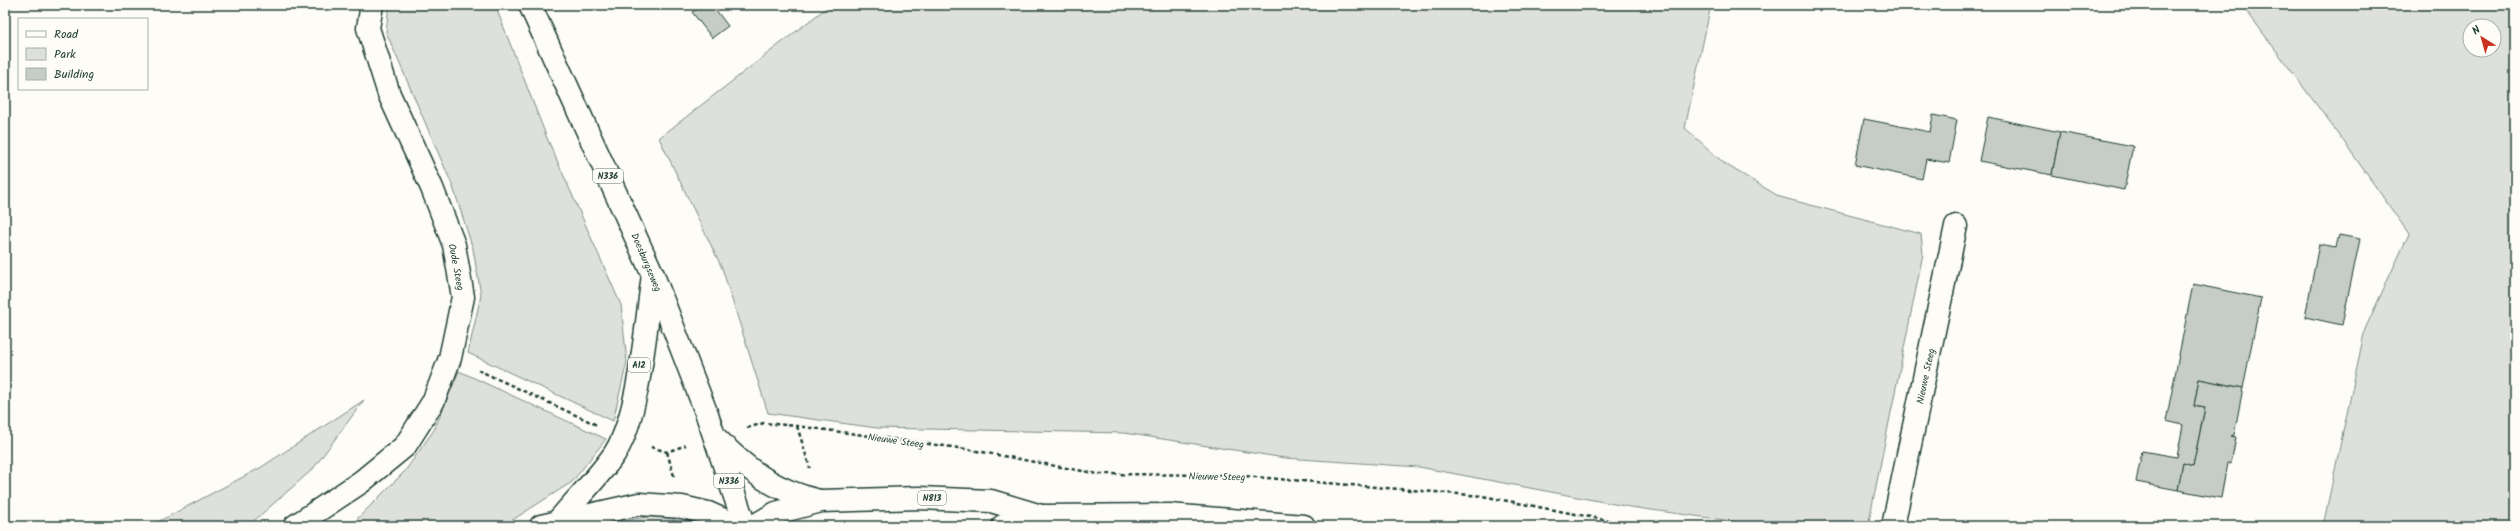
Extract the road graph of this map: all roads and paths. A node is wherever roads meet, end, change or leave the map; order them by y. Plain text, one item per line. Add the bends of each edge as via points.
1 (372, 5) edge
2 (530, 5) edge
3 (1956, 226) dead end
4 (653, 275) junction
5 (450, 358) junction
6 (797, 426) dead end
7 (713, 435) junction
8 (622, 437) junction
9 (667, 452) dead end
10 (821, 501) junction
11 (1041, 516) junction
12 (549, 523) edge
13 (295, 526) edge
14 (738, 526) edge
15 (745, 526) edge
16 (754, 526) edge
17 (1003, 526) edge
18 (1304, 526) edge
19 (1637, 526) edge
20 (1894, 526) edge

1 - 5 main road, Oude Steeg via 368,28 389,94 432,188 454,245 463,297
2 - 4 main road, Doesburgseweg / N336
3 - 20 main road, Nieuwe Steeg
4 - 7 main road, Doesburgseweg / N336
4 - 8 main road, A12 via 634,403
5 - 8 path via 506,381
5 - 13 main road, Oude Steeg via 433,402 405,446 361,482
6 - 19 path, Nieuwe Steeg via 966,450 1098,474 1231,475 1482,496
7 - 10 main road via 739,462 767,481 791,494
7 - 15 main road, Doesburgseweg / N336
8 - 9 path
8 - 12 main road, A12 via 615,453
10 - 11 main road, N813 via 919,498 991,501
10 - 16 main road, N813 via 776,513
11 - 17 main road, N813
11 - 18 main road, N813 via 1169,515
12 - 14 main road, A12 via 639,504 708,513

